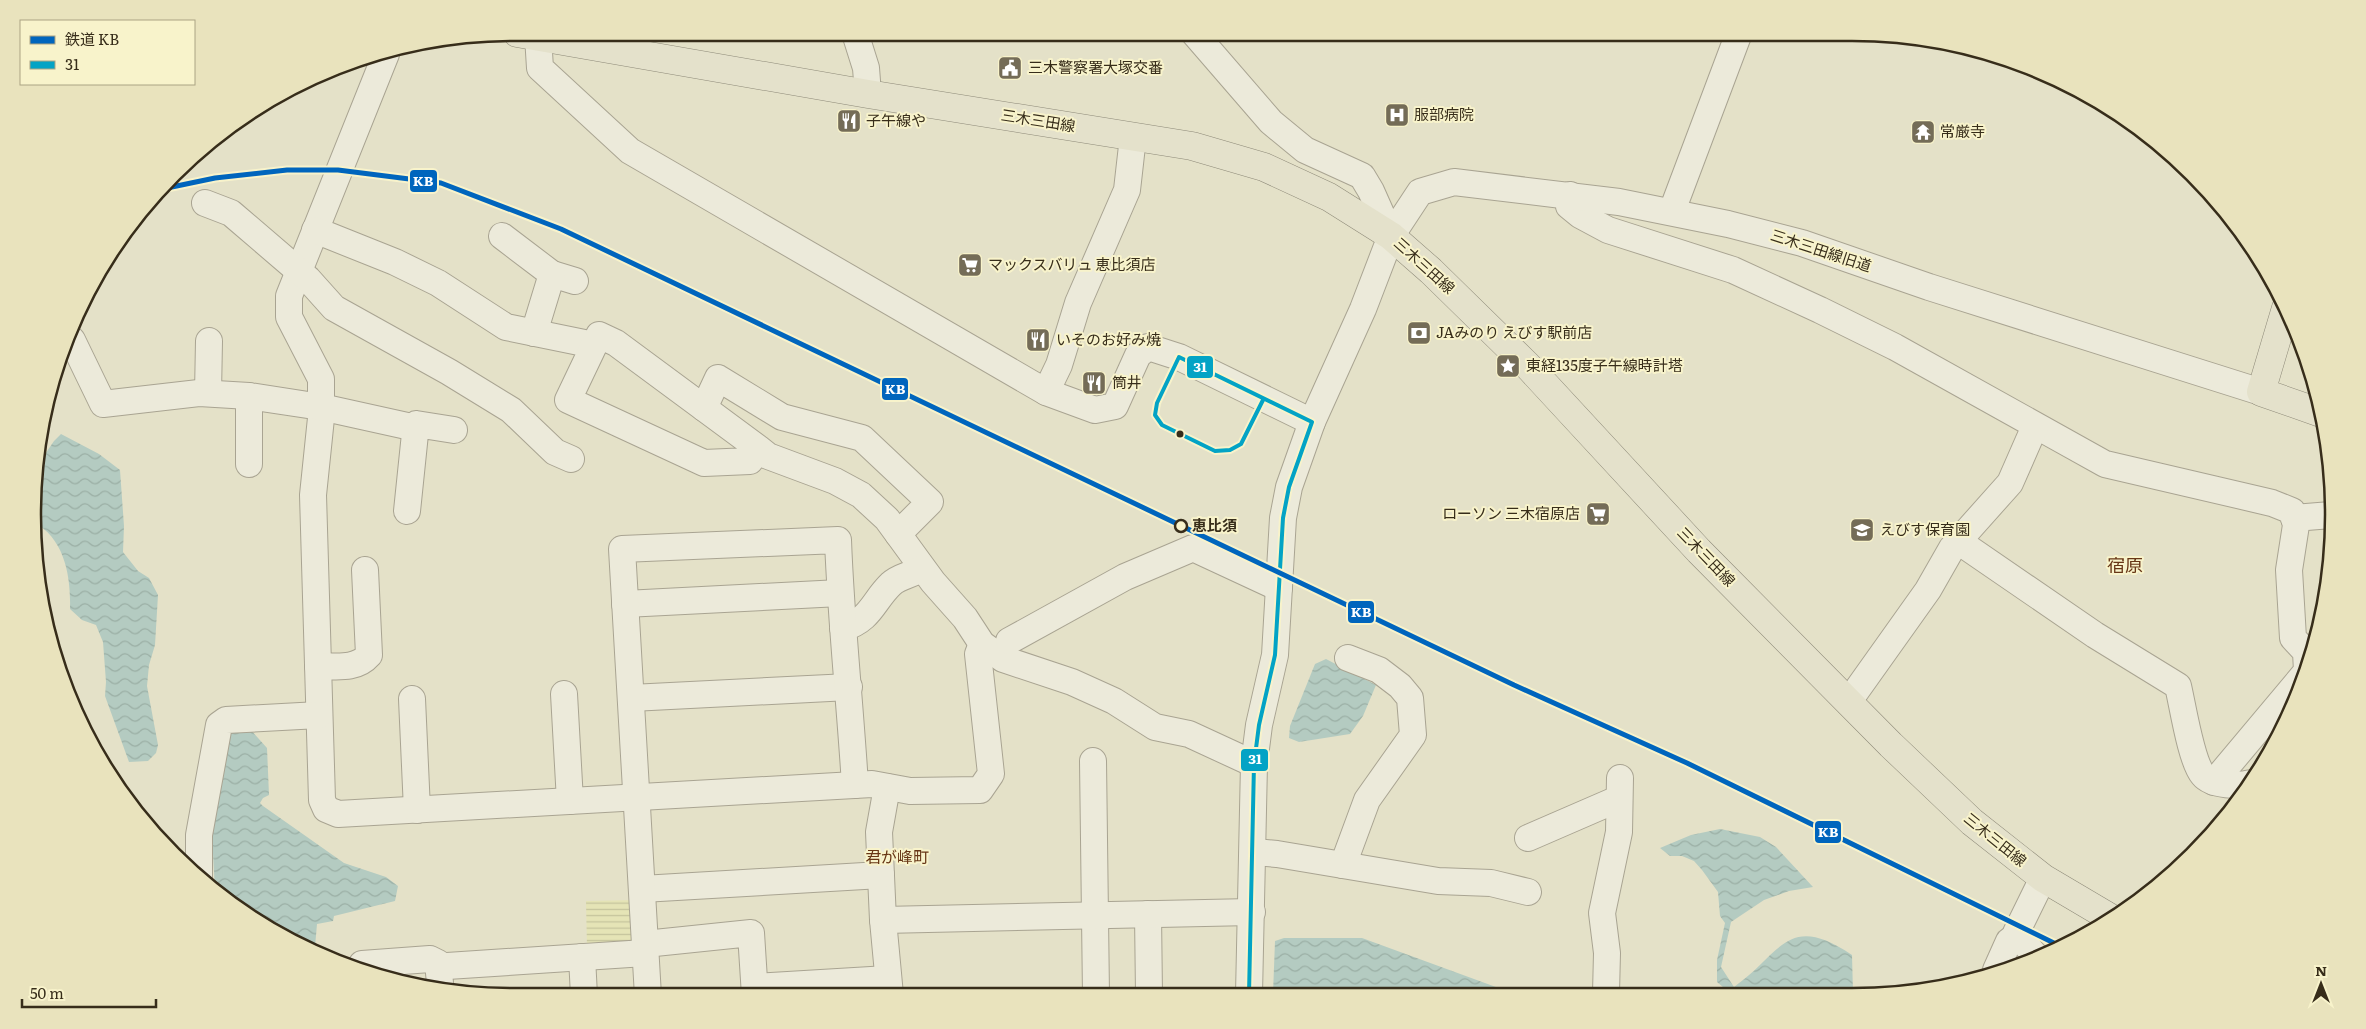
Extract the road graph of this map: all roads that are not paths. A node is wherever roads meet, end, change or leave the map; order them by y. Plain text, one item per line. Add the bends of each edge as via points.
1 (530, 41) edge
2 (568, 41) edge
3 (858, 41) edge
4 (1202, 41) edge
5 (1737, 41) edge
6 (384, 59) edge
7 (868, 94) junction
8 (1133, 137) junction
9 (1570, 195) junction
10 (205, 203) dead end
11 (1672, 212) junction
12 (314, 230) junction
13 (502, 236) dead end
14 (1391, 236) junction
15 (298, 272) junction
16 (2283, 319) edge
17 (534, 333) junction
18 (209, 341) dead end
19 (73, 343) edge
20 (594, 346) junction
21 (1046, 392) junction
22 (2261, 392) junction
23 (208, 393) junction
24 (249, 396) junction
25 (321, 407) junction
26 (704, 408) junction
27 (2313, 410) edge
28 (1312, 422) junction
29 (2035, 426) junction
30 (416, 428) junction
31 (454, 430) dead end
32 (758, 448) junction
33 (570, 459) dead end
34 (249, 464) dead end
35 (407, 511) dead end
36 (2325, 515) edge
37 (2294, 518) junction
38 (898, 534) junction
39 (1958, 541) junction
40 (922, 568) junction
41 (365, 570) dead end
42 (1279, 588) junction
43 (840, 593) junction
44 (625, 604) junction
45 (843, 628) junction
46 (1008, 641) dead end
47 (982, 644) junction
48 (2305, 651) edge
49 (1348, 658) dead end
50 (318, 666) junction
51 (849, 687) junction
52 (2291, 690) edge
53 (564, 694) dead end
54 (630, 698) junction
55 (412, 699) dead end
56 (1848, 701) junction
57 (319, 715) junction
58 (1093, 761) dead end
59 (1254, 764) junction
60 (2214, 782) junction
61 (855, 785) junction
62 (2240, 785) edge
63 (887, 787) junction
64 (636, 798) junction
65 (570, 801) junction
66 (417, 810) junction
67 (1528, 838) dead end
68 (1254, 852) junction
69 (1343, 865) junction
70 (199, 867) edge
71 (881, 875) junction
72 (2043, 878) junction
73 (642, 889) junction
74 (1528, 892) dead end
75 (1252, 912) junction
76 (1148, 914) junction
77 (1095, 915) junction
78 (2103, 915) edge
79 (883, 920) junction
80 (2018, 936) junction
81 (645, 948) junction
82 (2032, 952) edge
83 (582, 957) junction
84 (365, 964) edge
85 (1998, 965) edge
86 (440, 977) edge
87 (889, 987) edge
88 (584, 988) edge
89 (648, 988) edge
90 (755, 988) edge
91 (856, 988) edge
92 (1096, 988) edge
93 (1149, 988) edge
94 (1249, 988) edge
95 (1606, 988) edge

1 - 21 street via 540,68 630,151
2 - 7 main road, 三木三田線
3 - 7 street via 866,68
4 - 14 street via 1271,122 1305,150 1362,176
5 - 11 street
6 - 12 street
7 - 8 main road, 三木三田線
8 - 14 main road, 三木三田線 via 1192,146 1264,167 1329,197
8 - 21 street via 1127,190 1078,304 1059,365
9 - 11 street, 三木三田線旧道
9 - 14 street, 三木三田線旧道 via 1454,182 1420,192
9 - 29 street via 1569,206 1608,230 1733,270 1895,347
10 - 15 street via 231,213
11 - 22 street, 三木三田線旧道 via 1802,243 1929,287
12 - 15 street
12 - 17 street via 438,283 506,327
13 - 17 street via 564,278
14 - 28 street, 三木三田線旧道 via 1363,309
14 - 56 main road, 三木三田線 via 1527,365 1699,551
15 - 25 street via 289,296 289,317 321,379
15 - 33 street via 334,308 512,410 555,452
16 - 22 main road
17 - 20 street
18 - 23 street
19 - 23 street via 103,404
20 - 26 street via 599,334 616,342
20 - 32 street via 568,400 704,463 750,461
21 - 28 street via 1095,410 1116,406 1138,355 1148,347 1179,357
22 - 27 main road
23 - 24 street
24 - 25 street
24 - 34 street
25 - 30 street
25 - 50 street via 313,495
26 - 32 street
26 - 38 street via 718,378 782,417 862,438 930,502
28 - 42 street, 三木三田線旧道 via 1285,510
29 - 37 street via 2106,464 2272,504 2292,511
29 - 39 street via 2010,483
30 - 31 street via 416,424
30 - 35 street
32 - 38 street via 768,456 835,481 861,495
36 - 37 street
37 - 48 street via 2296,525 2289,570 2293,638
38 - 40 street
39 - 56 street via 1928,590
39 - 60 street via 2096,635 2178,686 2197,764 2204,777
40 - 45 street via 891,583 857,624
40 - 47 street via 965,618
41 - 50 street via 369,655 363,662 352,666
42 - 46 street via 1193,548 1125,577
42 - 59 street, 三木三田線旧道 via 1274,655
43 - 44 street
43 - 44 street via 838,540 622,549
43 - 45 street
44 - 54 street
45 - 51 street
47 - 59 street via 1003,659 1072,682 1114,701 1156,727 1189,734
47 - 63 street via 978,654 990,774 980,790 910,791
49 - 69 street via 1379,670 1400,686 1410,698 1413,735 1366,800
50 - 57 street
51 - 54 street
51 - 61 street
52 - 60 street
53 - 65 street
54 - 64 street
55 - 66 street
56 - 72 main road, 三木三田線 via 1972,822
57 - 66 street via 322,800 326,809 338,814
57 - 70 street via 226,720 219,725 199,835
58 - 77 street
59 - 68 street, 三木三田線旧道
60 - 62 street
61 - 63 street
61 - 64 street
63 - 71 street via 880,832
64 - 65 street
64 - 73 street
65 - 66 street
67 - 95 street via 1611,802 1620,790 1619,832 1602,913 1607,952
68 - 69 street
68 - 75 street, 三木三田線旧道
69 - 74 street via 1438,881 1491,883
71 - 73 street
71 - 79 street
72 - 78 main road, 三木三田線
72 - 80 street via 2016,933
73 - 81 street
75 - 76 street
75 - 94 street, 三木三田線旧道
76 - 77 street
76 - 93 street
77 - 79 street
77 - 92 street
79 - 87 street
80 - 82 street
80 - 85 street via 2009,941
81 - 83 street
81 - 89 street
81 - 90 street via 751,933
83 - 86 street via 447,966
83 - 88 street
84 - 86 street via 430,959 438,963
87 - 91 street

